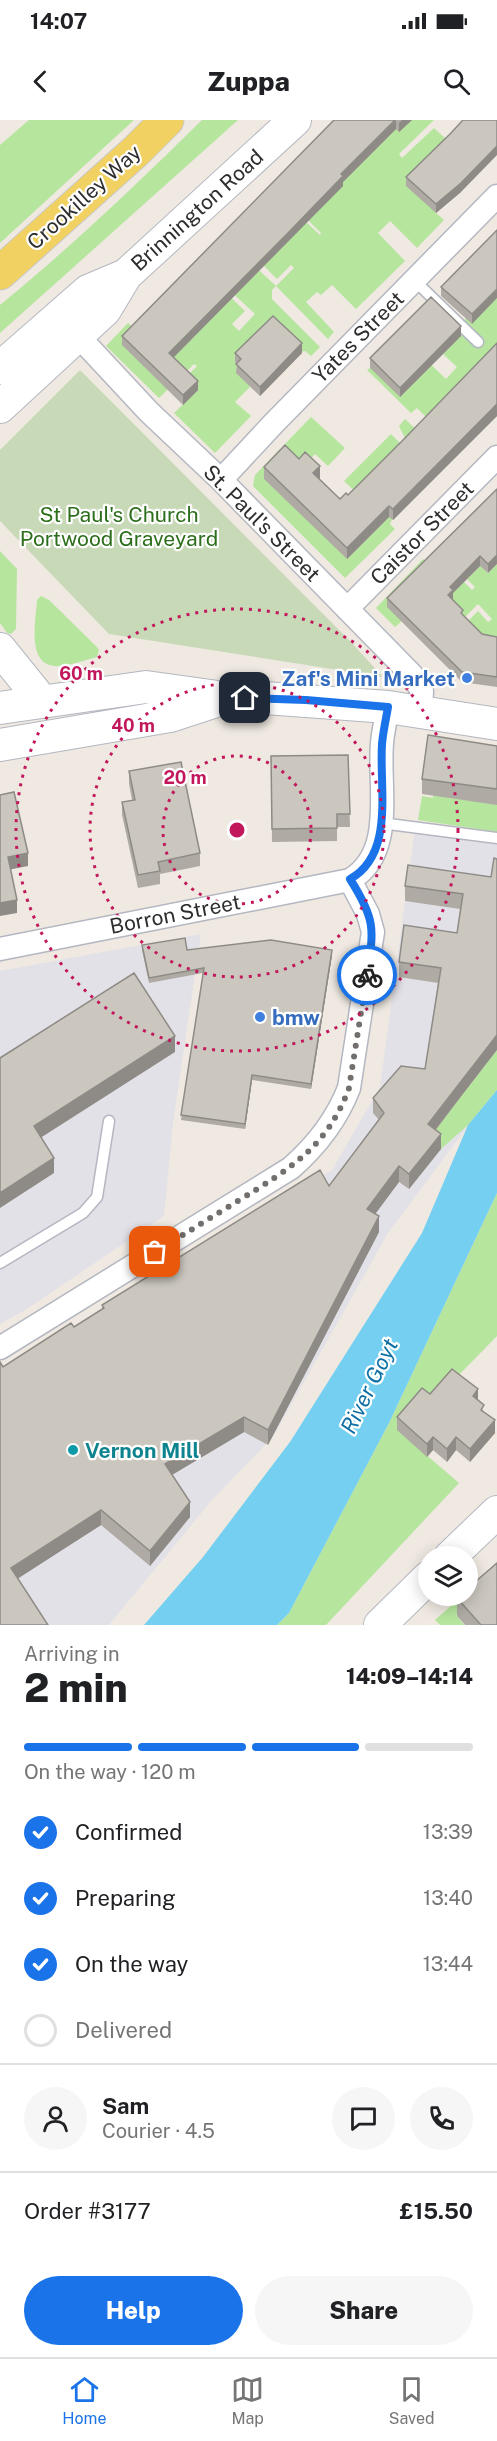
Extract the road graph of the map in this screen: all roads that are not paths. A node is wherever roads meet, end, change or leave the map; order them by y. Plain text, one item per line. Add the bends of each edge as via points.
1 (167, 120) edge
2 (295, 120) edge
3 (497, 196) edge
4 (0, 273) edge
5 (414, 281) junction
6 (68, 326) junction
7 (478, 342) dead end
8 (0, 368) edge
9 (0, 407) edge
10 (497, 458) edge
11 (221, 480) junction
12 (347, 609) junction
13 (0, 649) edge
14 (225, 698) junction
15 (42, 701) junction
16 (388, 707) junction
17 (0, 708) edge
18 (421, 711) junction
19 (497, 724) edge
20 (0, 745) edge
21 (381, 823) junction
22 (497, 838) edge
23 (350, 879) junction
24 (0, 949) edge
25 (109, 1121) dead end
26 (0, 1263) edge
27 (0, 1348) edge
28 (497, 1512) edge
29 (461, 1546) edge
30 (418, 1588) edge
31 (380, 1625) edge

1 - 4 main road, Crookilley Way
2 - 6 main road, Brinnington Road via 126,275 105,310
3 - 5 street, Yates Street
5 - 7 lane
5 - 11 street, Yates Street
6 - 8 main road, Brinnington Road
6 - 9 main road, Brinnington Road
6 - 11 street, St. Paul's Street via 149,412
10 - 12 street, Caistor Street
11 - 12 street, St. Paul's Street
12 - 18 street, St. Paul's Street via 419,684
13 - 15 main road
14 - 15 main road via 146,687
14 - 16 main road
14 - 20 main road via 170,716
15 - 17 main road
16 - 18 main road
16 - 21 street via 382,743
18 - 19 main road
21 - 22 lane
21 - 23 street via 368,864
23 - 24 street, Borron Street
23 - 27 street via 373,932 349,1088 323,1135 291,1168
25 - 26 lane via 97,1197 83,1213
28 - 29 main road
30 - 31 main road

